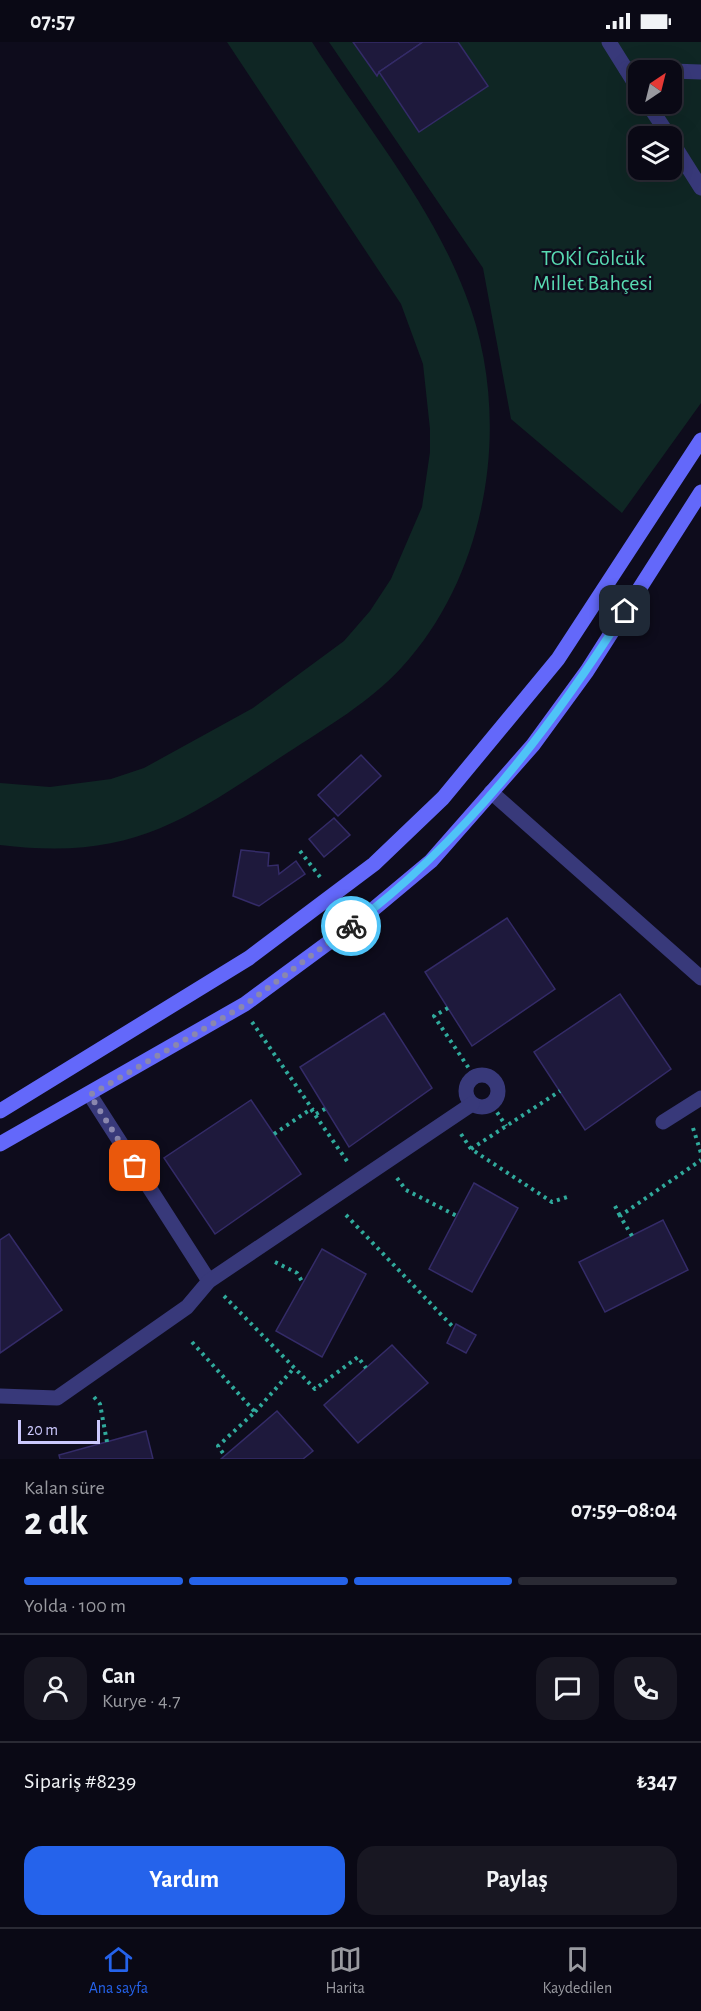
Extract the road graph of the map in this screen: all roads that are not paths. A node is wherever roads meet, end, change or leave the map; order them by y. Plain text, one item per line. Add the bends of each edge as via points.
1 (609, 42) edge
2 (626, 69) joint
3 (682, 71) edge
4 (628, 72) edge
5 (701, 72) edge
6 (682, 158) edge
7 (701, 188) edge
8 (701, 440) edge
9 (701, 492) edge
10 (491, 792) junction
11 (701, 978) edge
12 (90, 1095) junction
13 (701, 1098) edge
14 (472, 1104) junction
15 (0, 1111) edge
16 (663, 1122) dead end
17 (0, 1144) edge
18 (209, 1281) junction
19 (0, 1395) edge

1 - 2 street
2 - 4 street
3 - 5 street
6 - 7 street
8 - 15 main road via 558,659 443,798 374,864 249,958
9 - 10 main road via 587,671 533,745
10 - 11 street
10 - 12 main road via 431,861 370,912 245,1005
12 - 17 main road
12 - 18 street
13 - 16 street
14 - 14 street via 491,1103 497,1095 494,1081 485,1075 474,1076 466,1089
14 - 18 street
18 - 19 street via 187,1307 57,1398

